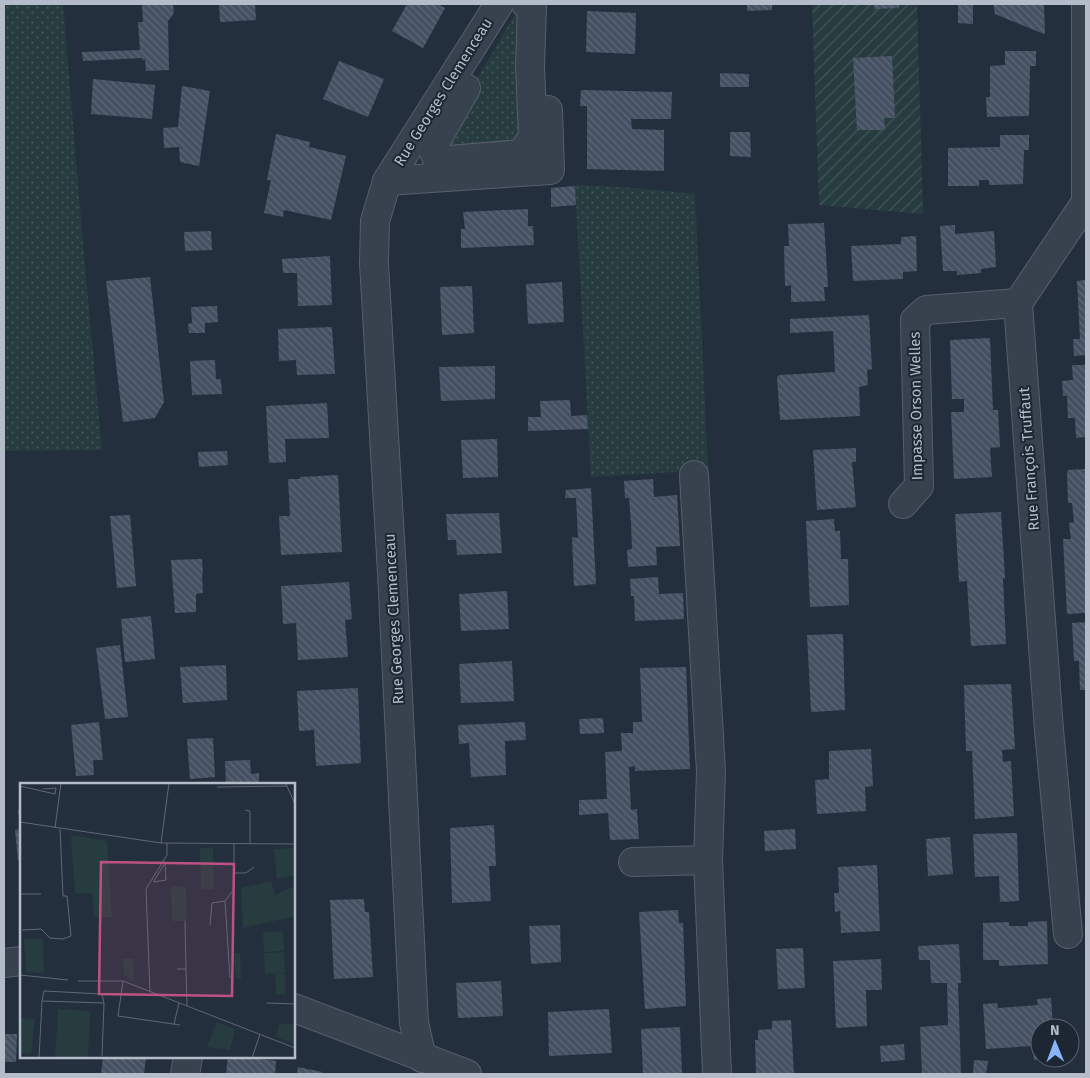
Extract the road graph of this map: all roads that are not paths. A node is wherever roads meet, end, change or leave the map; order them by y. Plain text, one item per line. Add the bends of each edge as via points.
1 (499, 4) edge
2 (515, 4) edge
3 (526, 4) edge
4 (543, 4) edge
5 (1086, 4) edge
6 (1086, 72) edge
7 (387, 181) junction
8 (1018, 303) junction
9 (694, 475) dead end
10 (903, 504) dead end
11 (708, 860) junction
12 (633, 862) dead end
13 (1068, 934) dead end
14 (20, 961) edge
15 (4, 963) edge
16 (295, 1008) edge
17 (188, 1058) edge
18 (422, 1058) junction
19 (185, 1074) edge
20 (467, 1074) edge
21 (717, 1074) edge

1 - 7 street, Rue Georges Clemenceau
2 - 3 street, Rue Georges Clemenceau via 432,148 438,160 521,154 533,137 532,7
4 - 7 street, Rue Georges Clemenceau via 550,170
5 - 6 street
6 - 8 street via 1086,202
7 - 18 street, Rue Georges Clemenceau via 375,220 374,263 414,1023
8 - 10 street, Impasse Orson Welles via 926,310 915,320 919,486
8 - 13 street, Rue François Truffaut via 1048,730
9 - 11 street via 711,772
11 - 12 street
11 - 21 street
14 - 15 street
16 - 18 street
17 - 19 street
18 - 20 street

